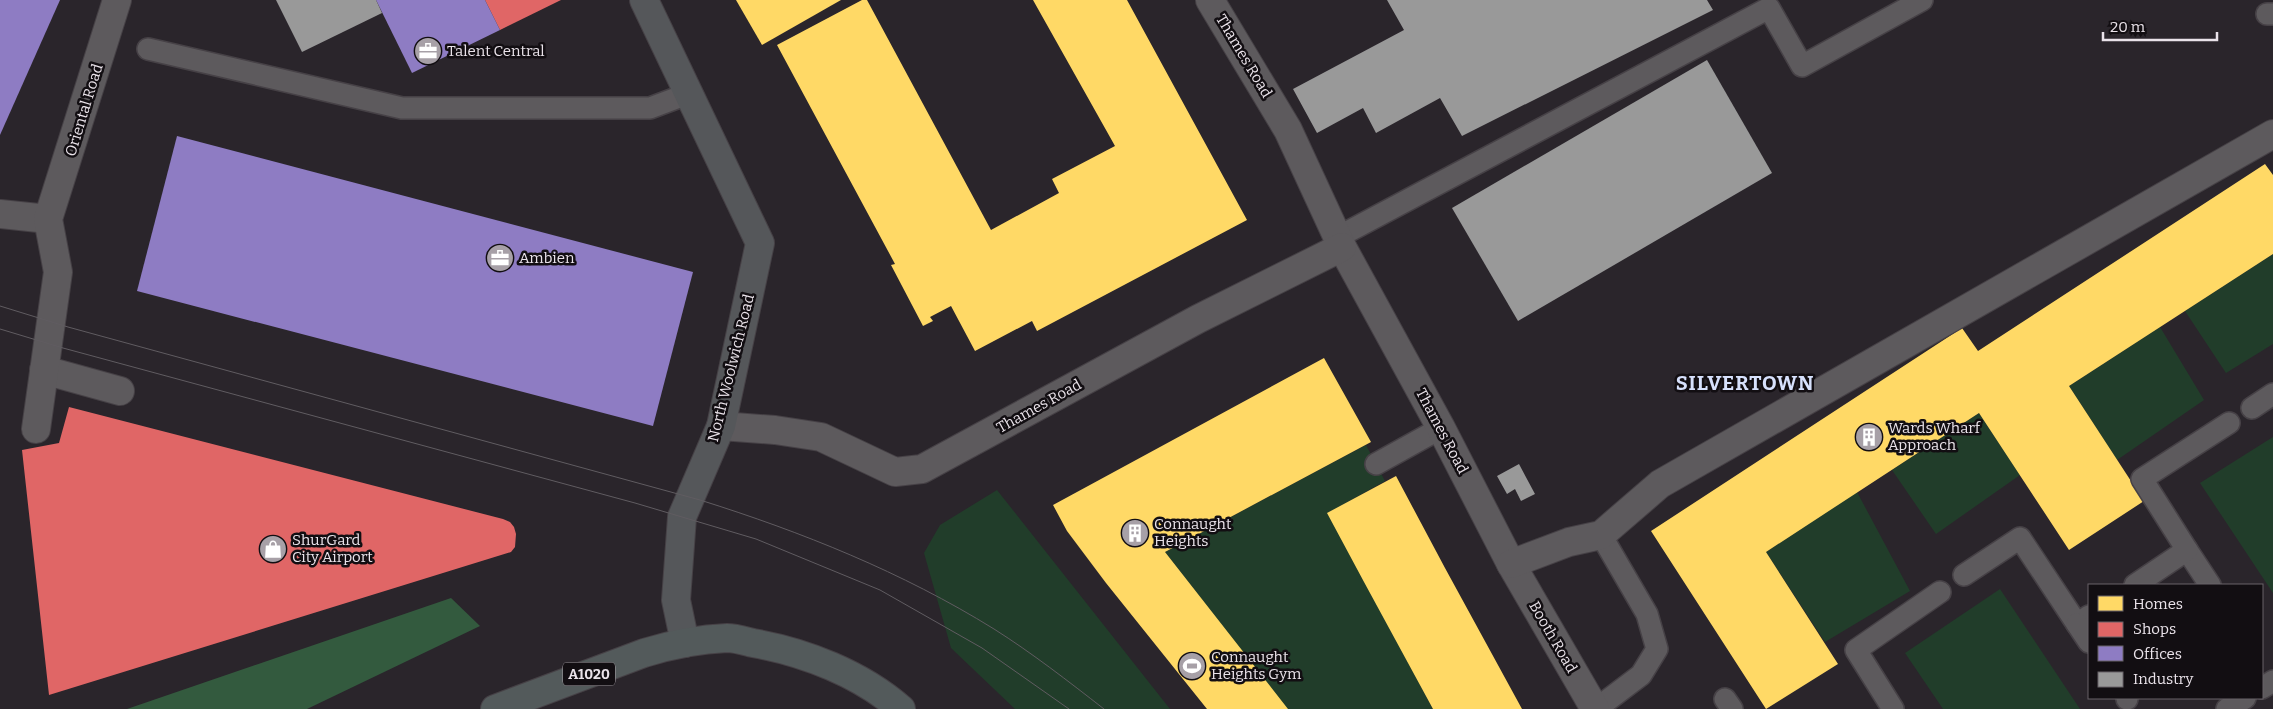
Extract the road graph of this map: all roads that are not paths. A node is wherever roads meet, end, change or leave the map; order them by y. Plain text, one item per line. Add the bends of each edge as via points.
1 (117, 0) edge
2 (644, 0) edge
3 (1210, 0) edge
4 (1922, 0) edge
5 (148, 49) dead end
6 (690, 93) junction
7 (2273, 134) edge
8 (0, 214) edge
9 (48, 219) junction
10 (1340, 242) junction
11 (44, 370) junction
12 (120, 391) dead end
13 (2273, 394) edge
14 (2252, 408) dead end
15 (2229, 423) dead end
16 (721, 426) junction
17 (1441, 428) junction
18 (36, 429) dead end
19 (1376, 464) dead end
20 (1601, 535) junction
21 (2187, 550) junction
22 (1511, 564) junction
23 (1964, 575) dead end
24 (2136, 584) edge
25 (2209, 584) edge
26 (1940, 592) dead end
27 (2083, 620) edge
28 (2088, 638) edge
29 (685, 643) junction
30 (2243, 699) edge
31 (495, 709) edge
32 (902, 709) edge
33 (1596, 709) edge
34 (1893, 709) edge
35 (2226, 709) edge

1 - 9 street, Oriental Road
2 - 6 street, North Woolwich Road
3 - 10 street, Thames Road via 1288,130
4 - 10 lane via 1802,66 1770,8
5 - 6 lane via 402,108 650,108
6 - 16 street, North Woolwich Road via 760,243
7 - 20 street via 1660,484
8 - 9 street
9 - 11 street, Oriental Road via 58,272
10 - 16 street, Thames Road via 922,469 895,472 821,437
10 - 17 street, Thames Road
11 - 12 street
11 - 18 street, Oriental Road
13 - 14 lane
15 - 21 lane via 2142,479
16 - 29 street, North Woolwich Road via 682,517 676,600
17 - 19 lane
17 - 22 street, Thames Road
20 - 22 street via 1569,542
20 - 33 lane via 1647,614 1656,649 1640,675
21 - 24 lane
21 - 25 lane
22 - 33 street, Booth Road
23 - 27 lane via 2020,538
26 - 34 lane via 1856,650
27 - 28 lane
29 - 31 main road, A1020 via 644,653
29 - 32 main road, A1020 via 728,638 815,659 858,680
30 - 35 lane

